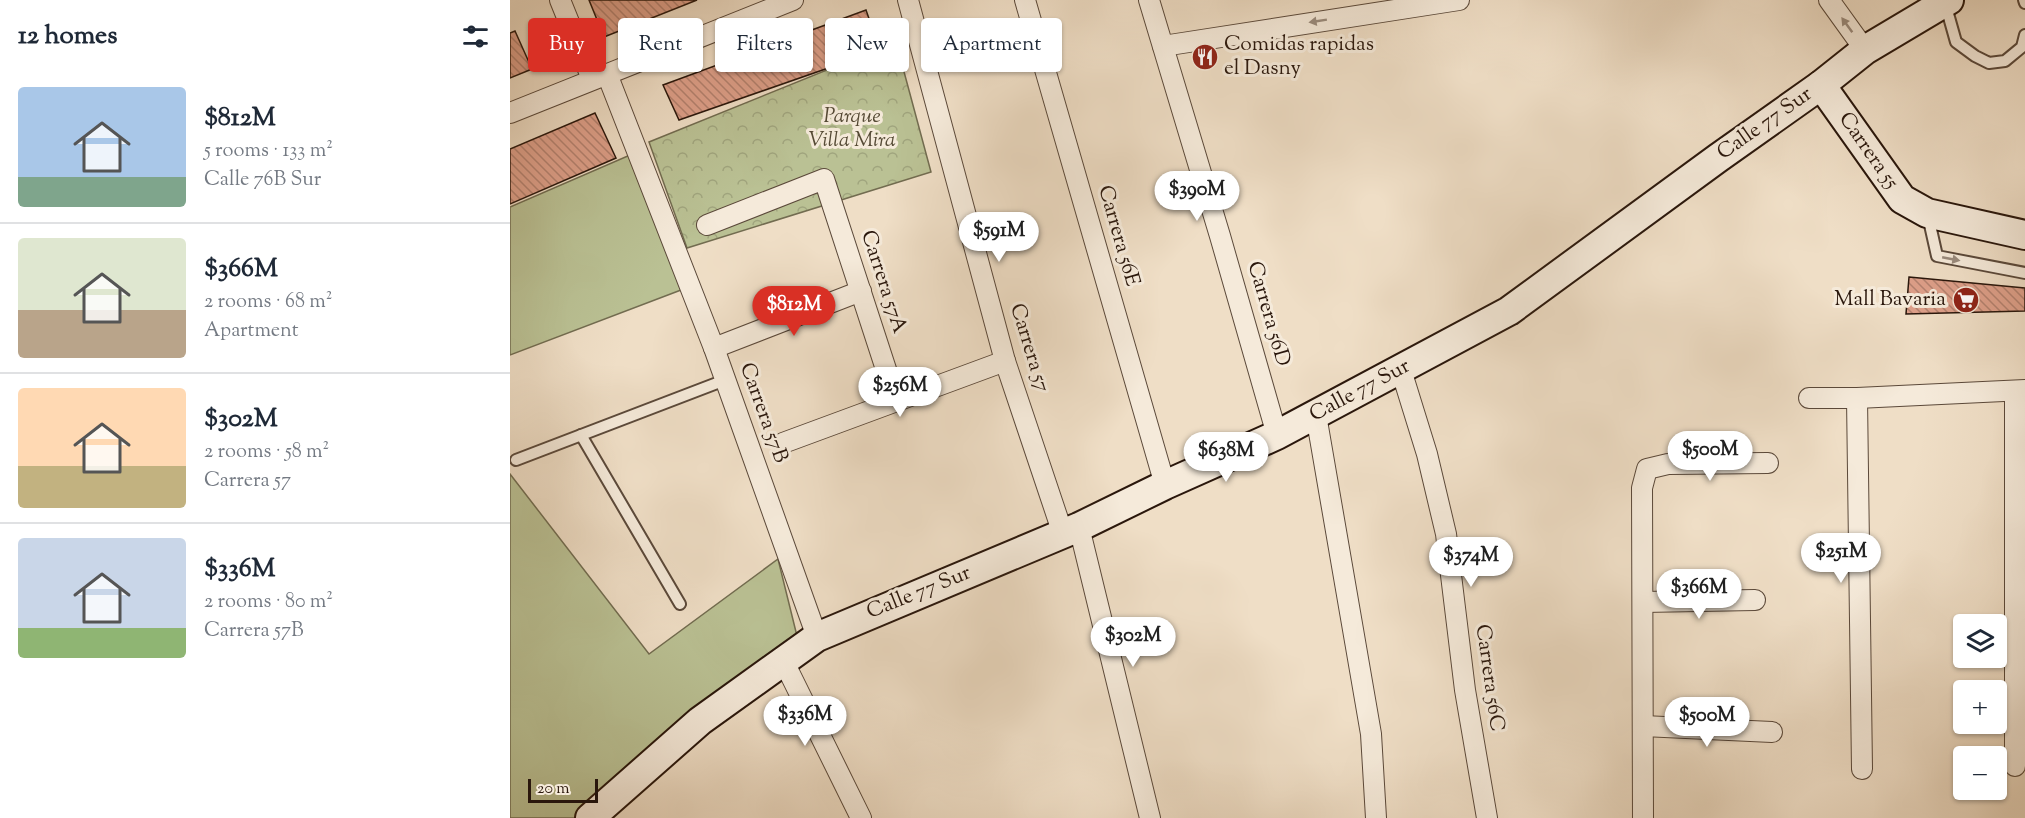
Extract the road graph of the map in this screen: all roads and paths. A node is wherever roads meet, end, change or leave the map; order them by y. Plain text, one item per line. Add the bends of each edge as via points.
1 (560, 0) edge
2 (793, 0) edge
3 (908, 0) edge
4 (1025, 0) edge
5 (1149, 0) edge
6 (1459, 0) edge
7 (1829, 0) edge
8 (1946, 1) edge
9 (2025, 35) edge
10 (1163, 46) junction
11 (1865, 50) junction
12 (599, 76) junction
13 (1821, 85) junction
14 (510, 113) edge
15 (1927, 213) junction
16 (707, 225) dead end
17 (2025, 235) edge
18 (2025, 273) edge
19 (861, 291) junction
20 (714, 348) junction
21 (1005, 361) junction
22 (1401, 370) junction
23 (726, 380) junction
24 (2020, 391) edge
25 (1809, 398) dead end
26 (1857, 398) junction
27 (896, 400) junction
28 (1316, 416) junction
29 (581, 435) junction
30 (1277, 435) junction
31 (783, 443) dead end
32 (516, 460) dead end
33 (1768, 463) dead end
34 (1165, 485) junction
35 (1071, 531) junction
36 (1755, 600) dead end
37 (1643, 602) junction
38 (681, 604) dead end
39 (817, 637) junction
40 (783, 660) junction
41 (1643, 726) junction
42 (1772, 732) dead end
43 (2015, 766) dead end
44 (1862, 769) dead end
45 (590, 818) edge
46 (861, 818) edge
47 (1150, 818) edge
48 (1376, 818) edge
49 (1487, 818) edge
50 (1643, 818) edge

1 - 12 street, Carrera 57B
2 - 12 street
3 - 21 street, Carrera 57
4 - 34 street, Carrera 56E
5 - 10 street, Carrera 56D
6 -> 10 street
11 -> 7 street
8 - 9 lane via 1956,42 1989,63 2005,61 2022,47
8 - 11 street, Calle 77 Sur
10 - 30 street, Carrera 56D
11 - 13 street, Calle 77 Sur
12 - 14 street
12 - 20 street, Carrera 57B
13 - 15 street, Carrera 55 via 1902,199
13 - 22 street, Calle 77 Sur via 1509,310
15 - 17 street, Carrera 55
15 -> 18 lane via 1936,256
16 - 19 street, Carrera 57A via 824,179
19 - 20 street
19 - 27 street, Carrera 57A
20 - 23 street, Carrera 57B
21 - 27 street
21 - 35 street, Carrera 57
22 - 28 street, Calle 77 Sur
22 - 49 street, Carrera 56C via 1446,534 1465,690
23 - 29 lane
23 - 39 street, Carrera 57B
24 - 26 street
24 - 43 street
25 - 26 street
26 - 44 street
27 - 31 street
28 - 30 street, Calle 77 Sur
28 - 48 street via 1371,734
29 - 32 lane
29 - 38 lane
30 - 34 street, Calle 77 Sur
33 - 37 street via 1668,464 1647,469 1642,488
34 - 35 street, Calle 77 Sur
35 - 39 street, Calle 77 Sur
35 - 47 street, Carrera 57
36 - 37 street
37 - 41 street
39 - 40 street, Calle 77 Sur
40 - 45 street, Calle 77 Sur via 700,721
40 - 46 street
41 - 42 street
41 - 50 street

